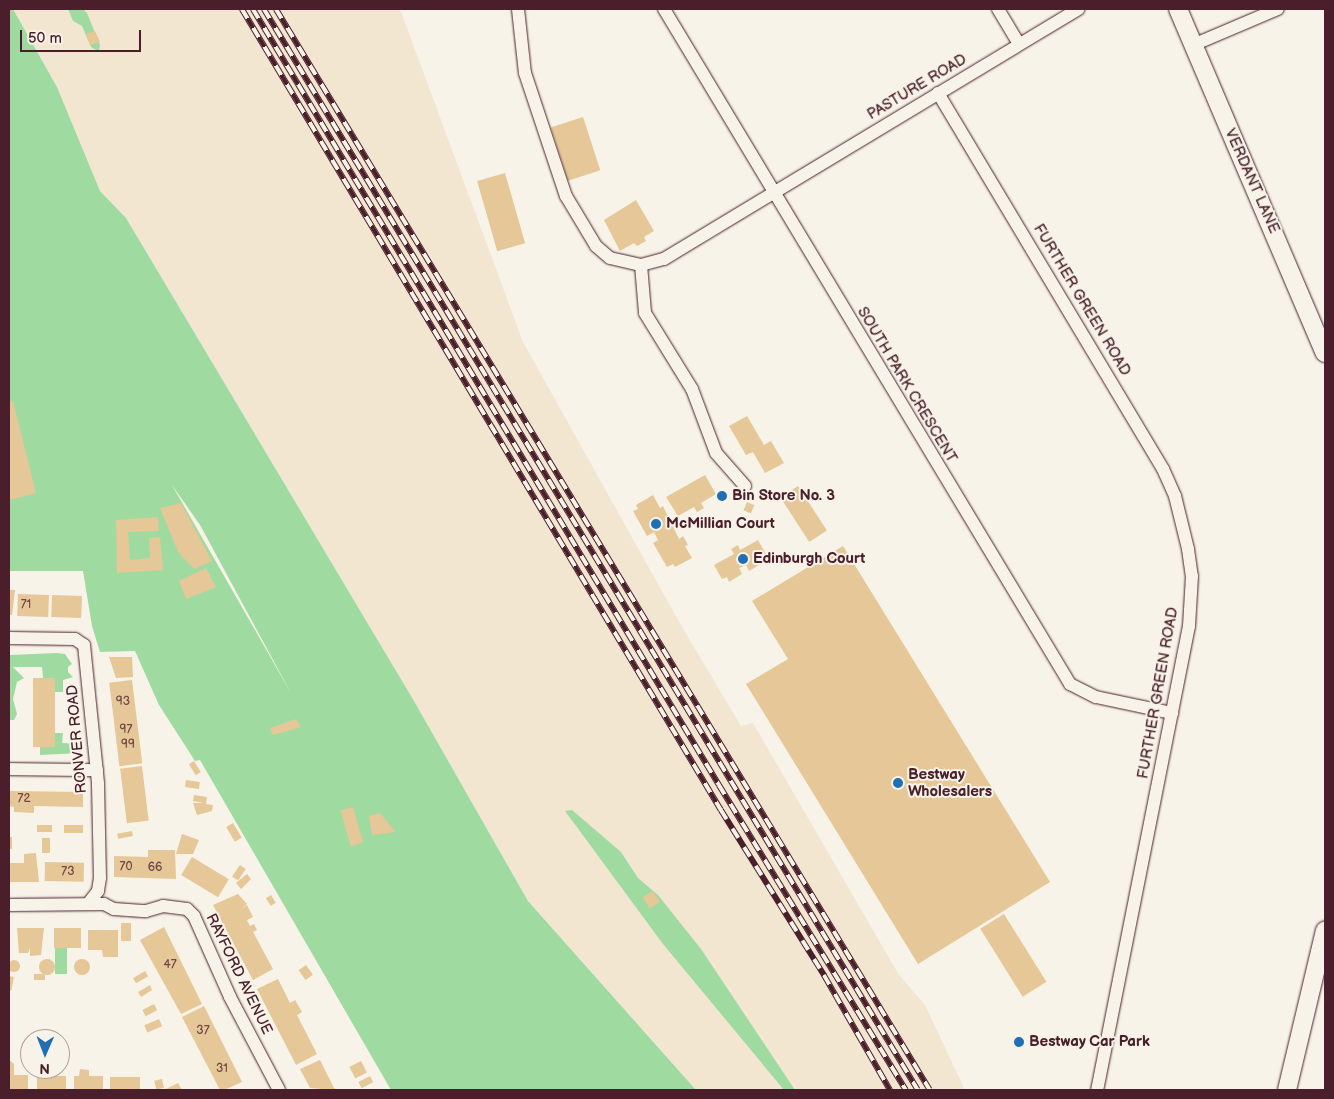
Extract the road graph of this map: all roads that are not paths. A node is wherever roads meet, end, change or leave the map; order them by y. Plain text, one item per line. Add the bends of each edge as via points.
1 (518, 9) edge
2 (998, 9) edge
3 (1078, 9) edge
4 (1178, 9) edge
5 (1278, 9) edge
6 (669, 11) edge
7 (1019, 44) junction
8 (1193, 45) junction
9 (938, 93) junction
10 (773, 193) junction
11 (641, 266) junction
12 (1325, 353) edge
13 (745, 486) dead end
14 (9, 638) edge
15 (1172, 713) junction
16 (9, 769) edge
17 (97, 770) junction
18 (88, 904) junction
19 (9, 905) edge
20 (1325, 930) edge
21 (279, 1090) edge
22 (1097, 1090) edge
23 (1287, 1090) edge

1 - 11 street via 526,73 566,196 596,246 610,258
2 - 7 street
3 - 7 street, PASTURE ROAD
4 - 8 street, VERDANT LANE
5 - 8 street
6 - 10 street, SOUTH PARK CRESCENT
7 - 9 street, PASTURE ROAD
8 - 12 street, VERDANT LANE
9 - 10 street, PASTURE ROAD
9 - 15 street, FURTHER GREEN ROAD via 1145,438 1175,496 1188,549 1192,601
10 - 11 street, PASTURE ROAD via 664,259
10 - 15 street, SOUTH PARK CRESCENT via 1070,684 1096,697
11 - 13 street via 645,313 692,389 709,441 730,472
14 - 17 street, RONVER ROAD via 82,642
15 - 22 street, FURTHER GREEN ROAD
16 - 17 street
17 - 18 street, RONVER ROAD via 100,883 96,896
18 - 19 street, RAYFORD AVENUE
18 - 21 street, RAYFORD AVENUE via 146,911 163,906 187,910 194,916 230,997
20 - 23 street

